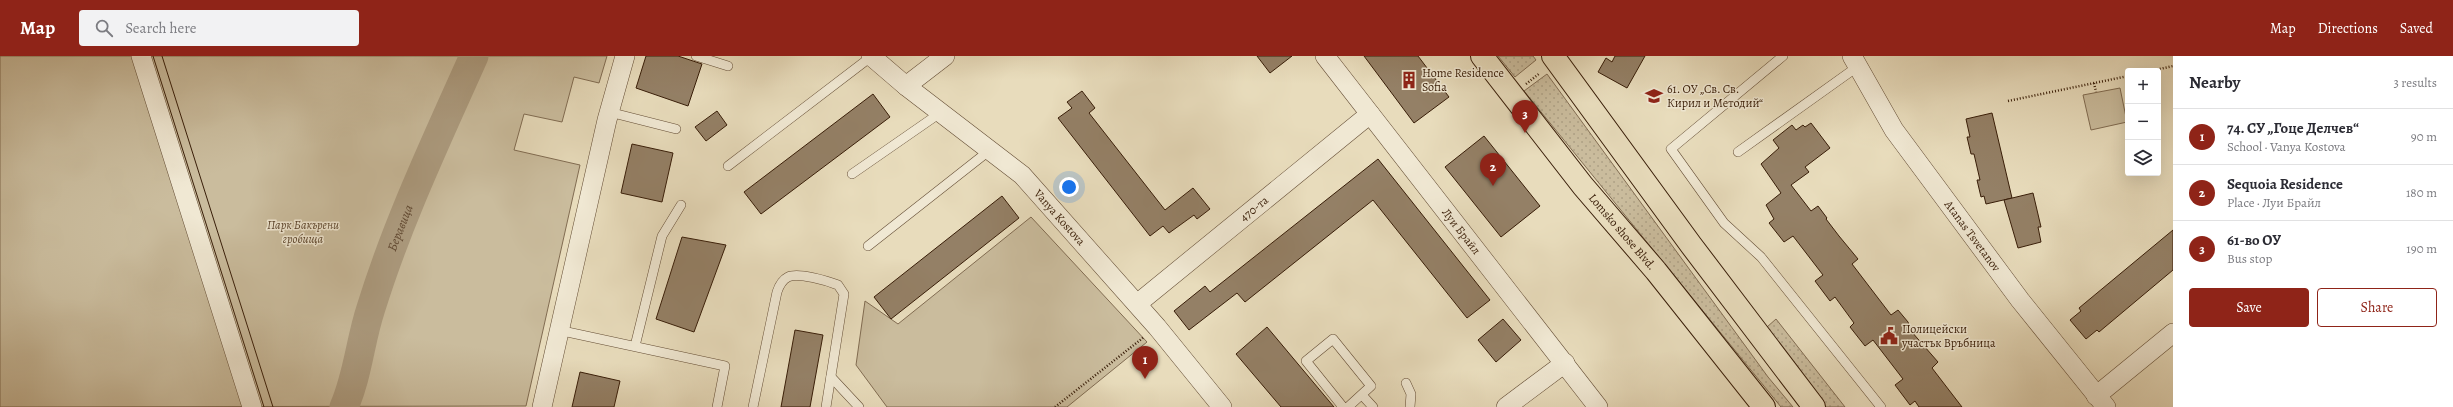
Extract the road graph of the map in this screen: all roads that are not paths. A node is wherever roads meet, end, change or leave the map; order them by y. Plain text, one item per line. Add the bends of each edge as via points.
1 (140, 56) edge
2 (625, 56) edge
3 (696, 56) edge
4 (872, 56) edge
5 (945, 56) edge
6 (1325, 56) edge
7 (1482, 56) edge
8 (1553, 56) edge
9 (1783, 56) edge
10 (1854, 61) edge
11 (728, 66) dead end
12 (906, 86) junction
13 (609, 112) junction
14 (940, 113) junction
15 (1370, 114) junction
16 (676, 129) dead end
17 (990, 150) junction
18 (1738, 152) dead end
19 (728, 166) dead end
20 (852, 174) dead end
21 (681, 205) dead end
22 (868, 246) dead end
23 (1137, 304) junction
24 (558, 330) junction
25 (2173, 333) edge
26 (635, 346) junction
27 (1565, 363) junction
28 (831, 376) junction
29 (1406, 383) dead end
30 (1362, 395) junction
31 (2101, 401) edge
32 (252, 407) edge
33 (542, 407) edge
34 (717, 407) edge
35 (753, 407) edge
36 (826, 407) edge
37 (860, 407) edge
38 (1222, 407) edge
39 (1343, 407) edge
40 (1348, 407) edge
41 (1373, 407) edge
42 (1410, 407) edge
43 (1506, 407) edge
44 (1598, 407) edge
45 (1764, 407) edge
46 (1814, 407) edge
47 (1881, 407) edge

1 - 32 street
2 - 13 street
3 - 11 lane
4 - 12 street, Vanya Kostova
4 - 19 lane
5 - 12 street
6 - 15 street, Луи Брайл
7 - 45 main road, Lomsko shose Blvd. via 1583,186 1656,271
8 - 46 main road via 1691,245
9 - 47 lane via 1671,149 1724,223 1761,257
10 - 18 lane
10 - 31 street, Atanas Tsvetanov via 1894,130 2020,300
12 - 14 street, Vanya Kostova
13 - 16 lane
13 - 24 street
14 - 17 street, Vanya Kostova
14 - 20 lane
15 - 23 street, 470-та
15 - 27 street, Луи Брайл
17 - 22 lane
17 - 23 street, Vanya Kostova via 1022,175
21 - 26 lane via 662,236
23 - 38 street, Vanya Kostova
24 - 26 lane
24 - 33 street
25 - 31 street
26 - 34 lane via 725,366
27 - 43 street
27 - 44 street, Луи Брайл
28 - 35 lane via 844,294 838,286 829,282 789,276 781,283 777,292
28 - 36 lane
28 - 37 lane
29 - 42 lane via 1411,394
30 - 39 lane via 1371,384 1335,340 1331,340 1306,361
30 - 40 lane
30 - 41 lane

